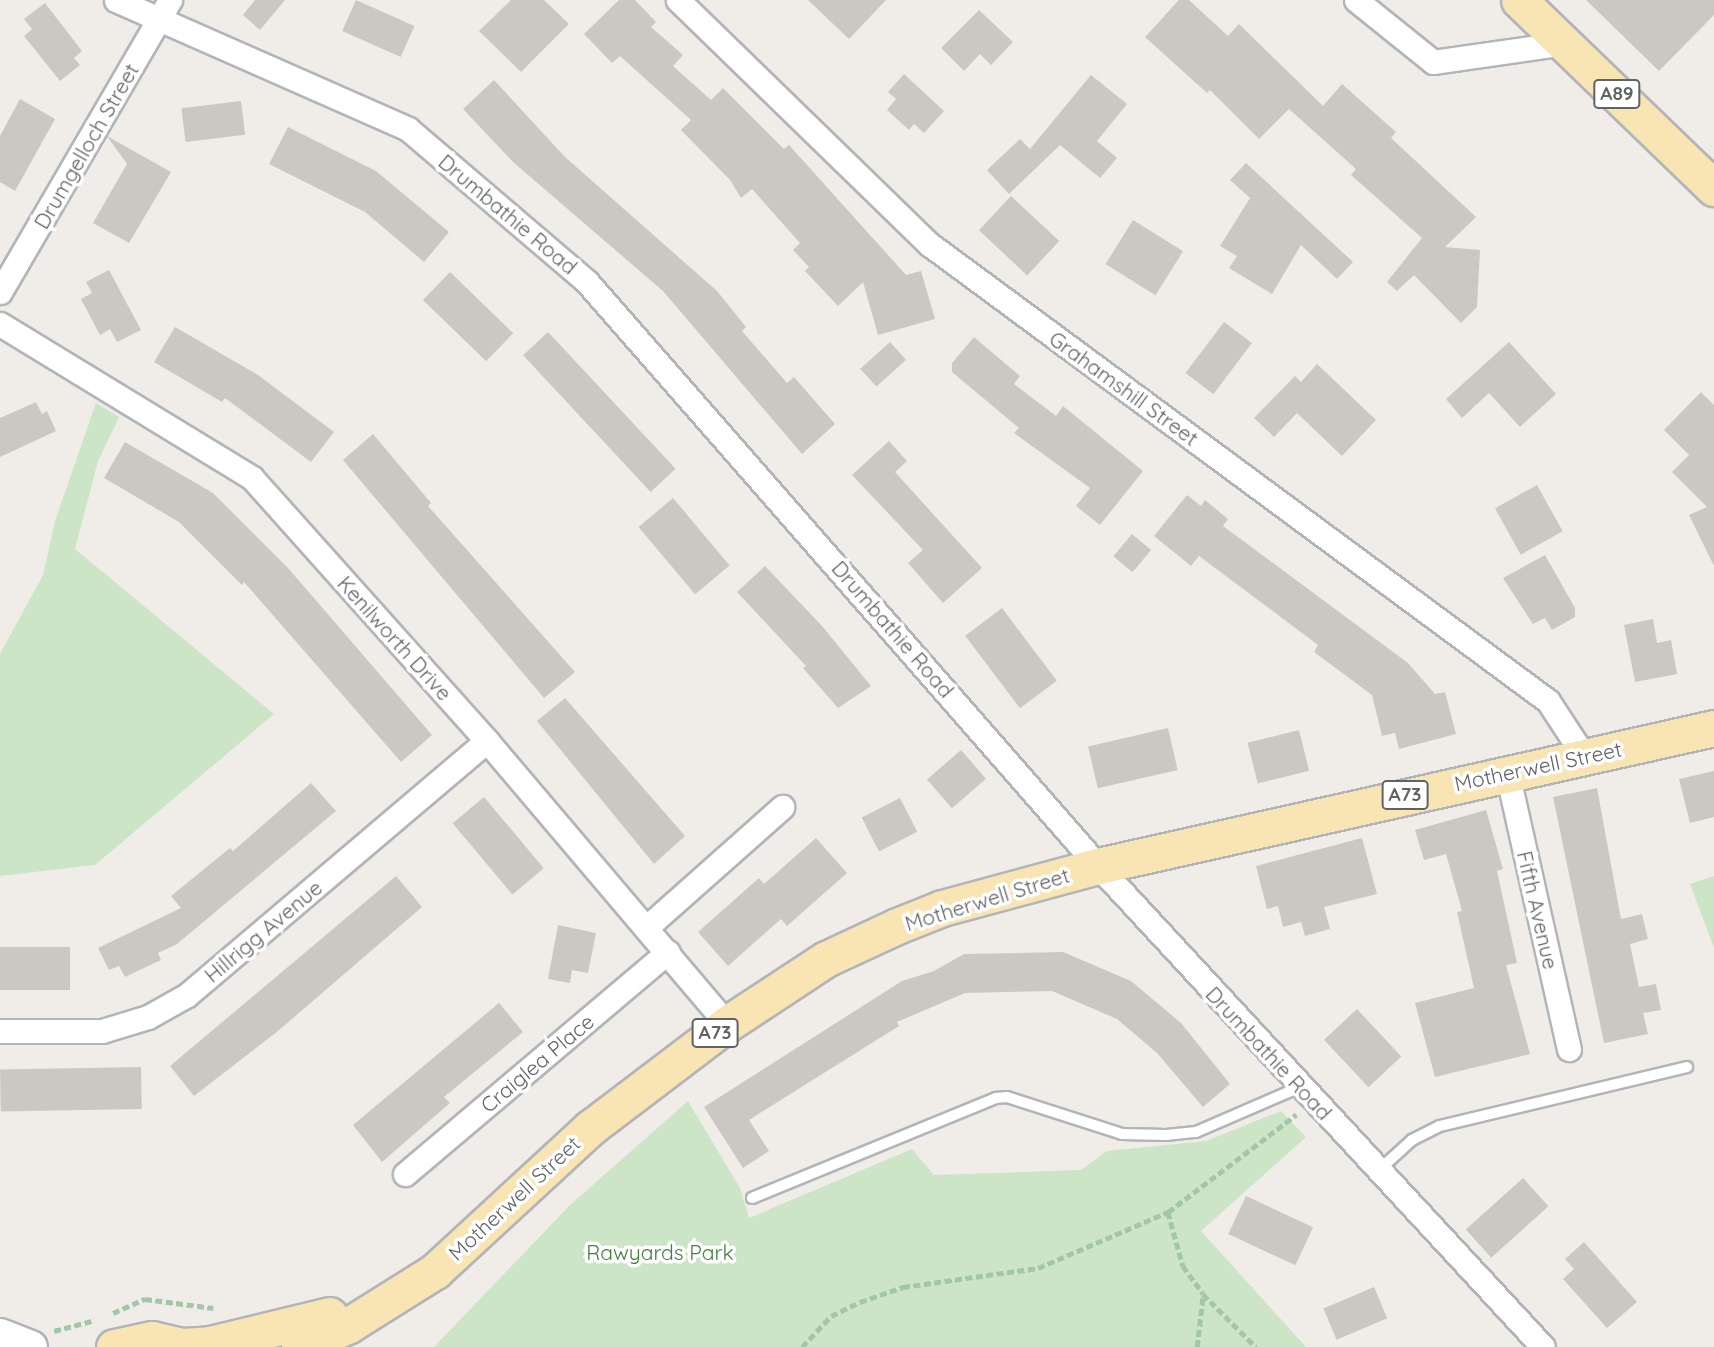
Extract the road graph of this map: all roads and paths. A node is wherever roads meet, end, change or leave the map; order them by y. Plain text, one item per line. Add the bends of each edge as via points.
1 (117, 0) edge
2 (678, 0) edge
3 (1356, 0) edge
4 (1519, 0) edge
5 (165, 9) edge
6 (1564, 43) junction
7 (1714, 188) edge
8 (0, 292) edge
9 (0, 324) edge
10 (1714, 728) edge
11 (488, 741) junction
12 (1584, 756) junction
13 (1507, 772) junction
14 (782, 807) dead end
15 (1098, 866) junction
16 (648, 927) junction
17 (668, 952) junction
18 (727, 1024) junction
19 (0, 1031) edge
20 (1569, 1049) dead end
21 (1687, 1067) dead end
22 (1306, 1094) junction
23 (1378, 1171) junction
24 (405, 1174) dead end
25 (752, 1198) dead end
26 (1168, 1212) junction
27 (1203, 1294) junction
28 (391, 1302) junction
29 (0, 1335) edge
30 (31, 1347) edge
31 (114, 1347) edge
32 (183, 1347) edge
33 (299, 1347) edge
34 (802, 1347) edge
35 (1197, 1347) edge
36 (1256, 1347) edge
37 (1543, 1347) edge

1 - 5 street, Drumbathie Road
2 - 12 street, Grahamshill Street via 929,244 1548,701
3 - 6 street via 1433,62
4 - 6 main road, A89
5 - 8 street, Drumgelloch Street
5 - 15 street, Drumbathie Road via 408,129 587,282
6 - 7 main road, A89
9 - 11 street, Kenilworth Drive via 251,478
10 - 12 main road, Motherwell Street / A73
11 - 16 street, Kenilworth Drive
11 - 19 street, Hillrigg Avenue via 187,995 148,1017 103,1031
12 - 13 main road, Motherwell Street / A73
13 - 15 main road, Motherwell Street / A73
13 - 20 street, Fifth Avenue
14 - 16 street
15 - 18 main road, Motherwell Street / A73 via 942,908 897,926 826,959
15 - 22 street, Drumbathie Road
16 - 17 street, Kenilworth Drive
17 - 18 street, Kenilworth Drive
17 - 24 street, Craiglea Place
18 - 28 main road, Motherwell Street / A73 via 630,1094 435,1271
21 - 23 lane via 1440,1126 1412,1140
22 - 23 street, Drumbathie Road
22 - 25 lane via 1196,1132 1166,1135 1122,1135 1007,1097 996,1098
22 - 26 path
23 - 37 street, Drumbathie Road
26 - 27 path via 1183,1266
26 - 34 path via 1038,1268 903,1286 831,1316
27 - 35 path
27 - 36 path
28 - 32 main road, A73
28 - 33 main road, Motherwell Street / A73
29 - 30 street
31 - 32 main road, A73 via 152,1339

